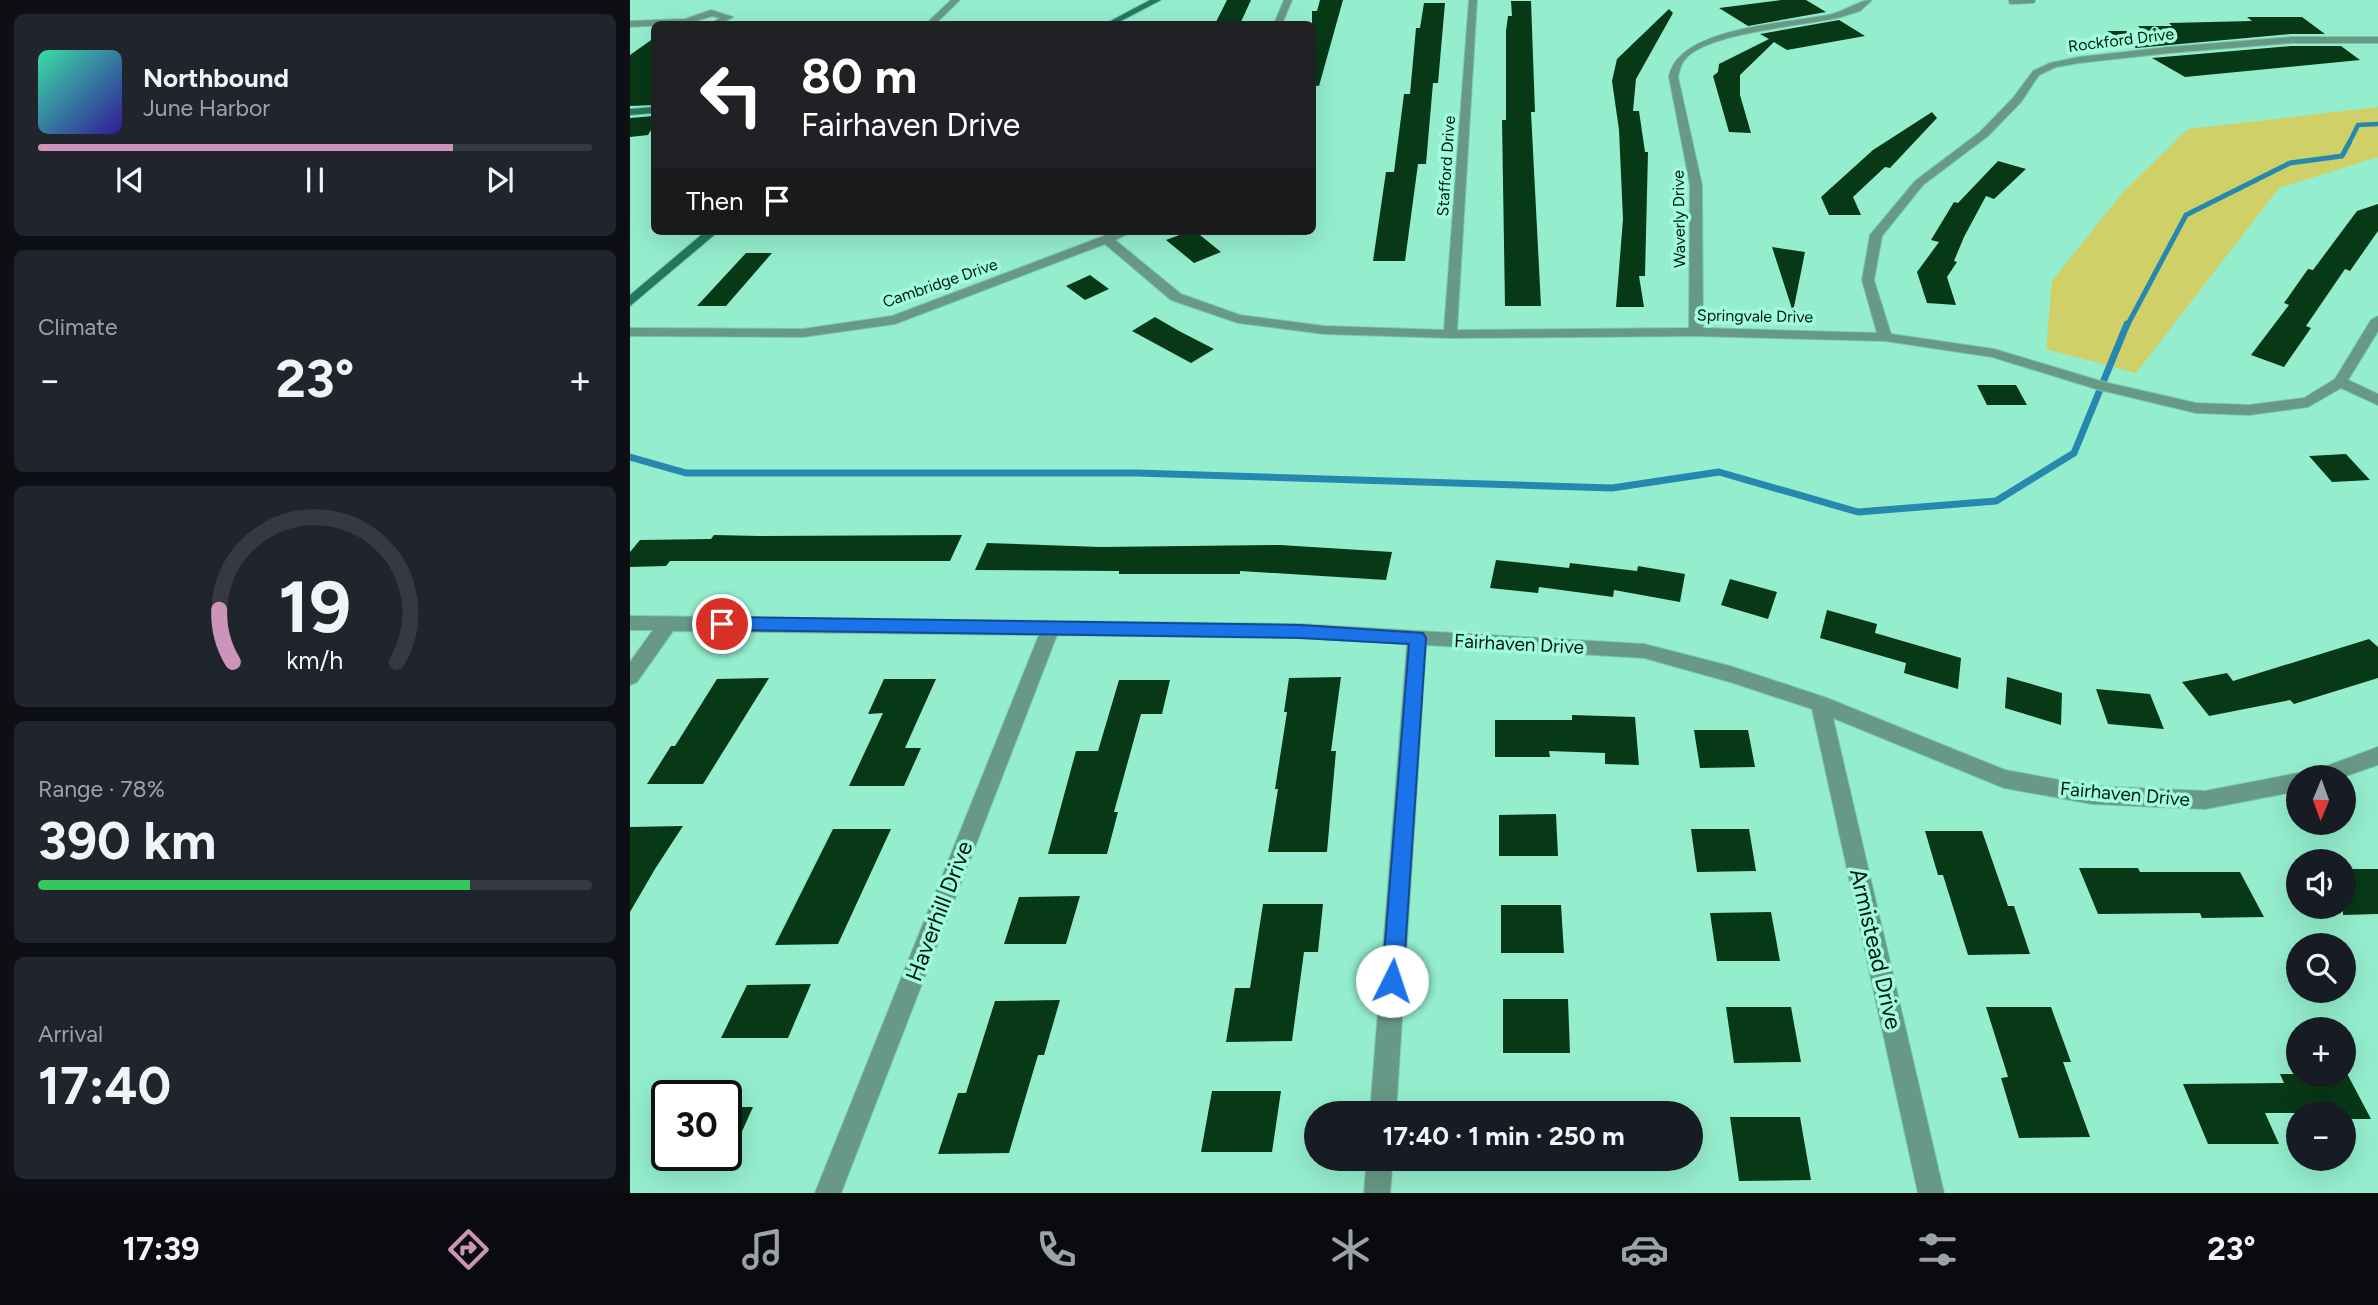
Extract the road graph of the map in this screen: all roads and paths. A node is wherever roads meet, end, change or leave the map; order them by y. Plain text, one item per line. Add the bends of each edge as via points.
1 (956, 0) edge
2 (1157, 0) edge
3 (1288, 0) edge
4 (1473, 0) edge
5 (1868, 0) edge
6 (2032, 0) edge
7 (2012, 1) edge
8 (691, 21) edge
9 (720, 21) edge
10 (933, 21) edge
11 (1115, 21) edge
12 (1279, 21) edge
13 (630, 24) edge
14 (651, 24) edge
15 (2378, 40) edge
16 (651, 110) edge
17 (630, 112) edge
18 (708, 235) edge
19 (1119, 235) edge
20 (1107, 240) junction
21 (630, 302) edge
22 (2378, 320) edge
23 (630, 332) edge
24 (1696, 332) junction
25 (1450, 334) junction
26 (1885, 337) junction
27 (2340, 382) junction
28 (2378, 400) edge
29 (630, 623) edge
30 (668, 623) junction
31 (1049, 629) junction
32 (1417, 638) junction
33 (630, 677) edge
34 (1819, 704) junction
35 (2378, 756) edge
36 (2353, 765) edge
37 (2286, 784) edge
38 (1384, 1101) edge
39 (1379, 1171) edge
40 (828, 1193) edge
41 (1377, 1193) edge
42 (1931, 1193) edge

1 - 10 street
2 - 11 street
3 - 12 street
4 - 25 street, Stafford Drive
5 - 24 street, Waverly Drive via 1853,12 1723,35 1684,54 1675,68 1674,86 1695,166
6 - 7 lane
8 - 9 street via 711,13 729,17
13 - 14 street
15 - 26 street, Rockford Drive via 2291,40 2169,50 2079,60 2036,73 1984,134 1919,183 1876,235 1868,280
16 - 17 street
18 - 21 street
19 - 20 street, Cambridge Drive
20 - 23 street, Cambridge Drive via 895,320 803,333
20 - 25 street, Springvale Drive via 1176,297 1238,318 1324,330
22 - 27 street, Springvale Drive
24 - 25 street, Springvale Drive
24 - 26 street, Springvale Drive
26 - 27 street, Springvale Drive via 1994,353 2101,386 2196,408 2249,410 2308,402
27 - 28 street
29 - 30 street, Fairhaven Drive
30 - 31 street, Fairhaven Drive
30 - 33 street
31 - 32 street, Fairhaven Drive via 1300,631
31 - 40 street, Haverhill Drive
32 - 34 street, Fairhaven Drive via 1644,651
32 - 38 street
34 - 37 street, Fairhaven Drive via 2004,779 2092,795 2205,800
34 - 42 street, Armistead Drive
35 - 36 street
39 - 41 street

